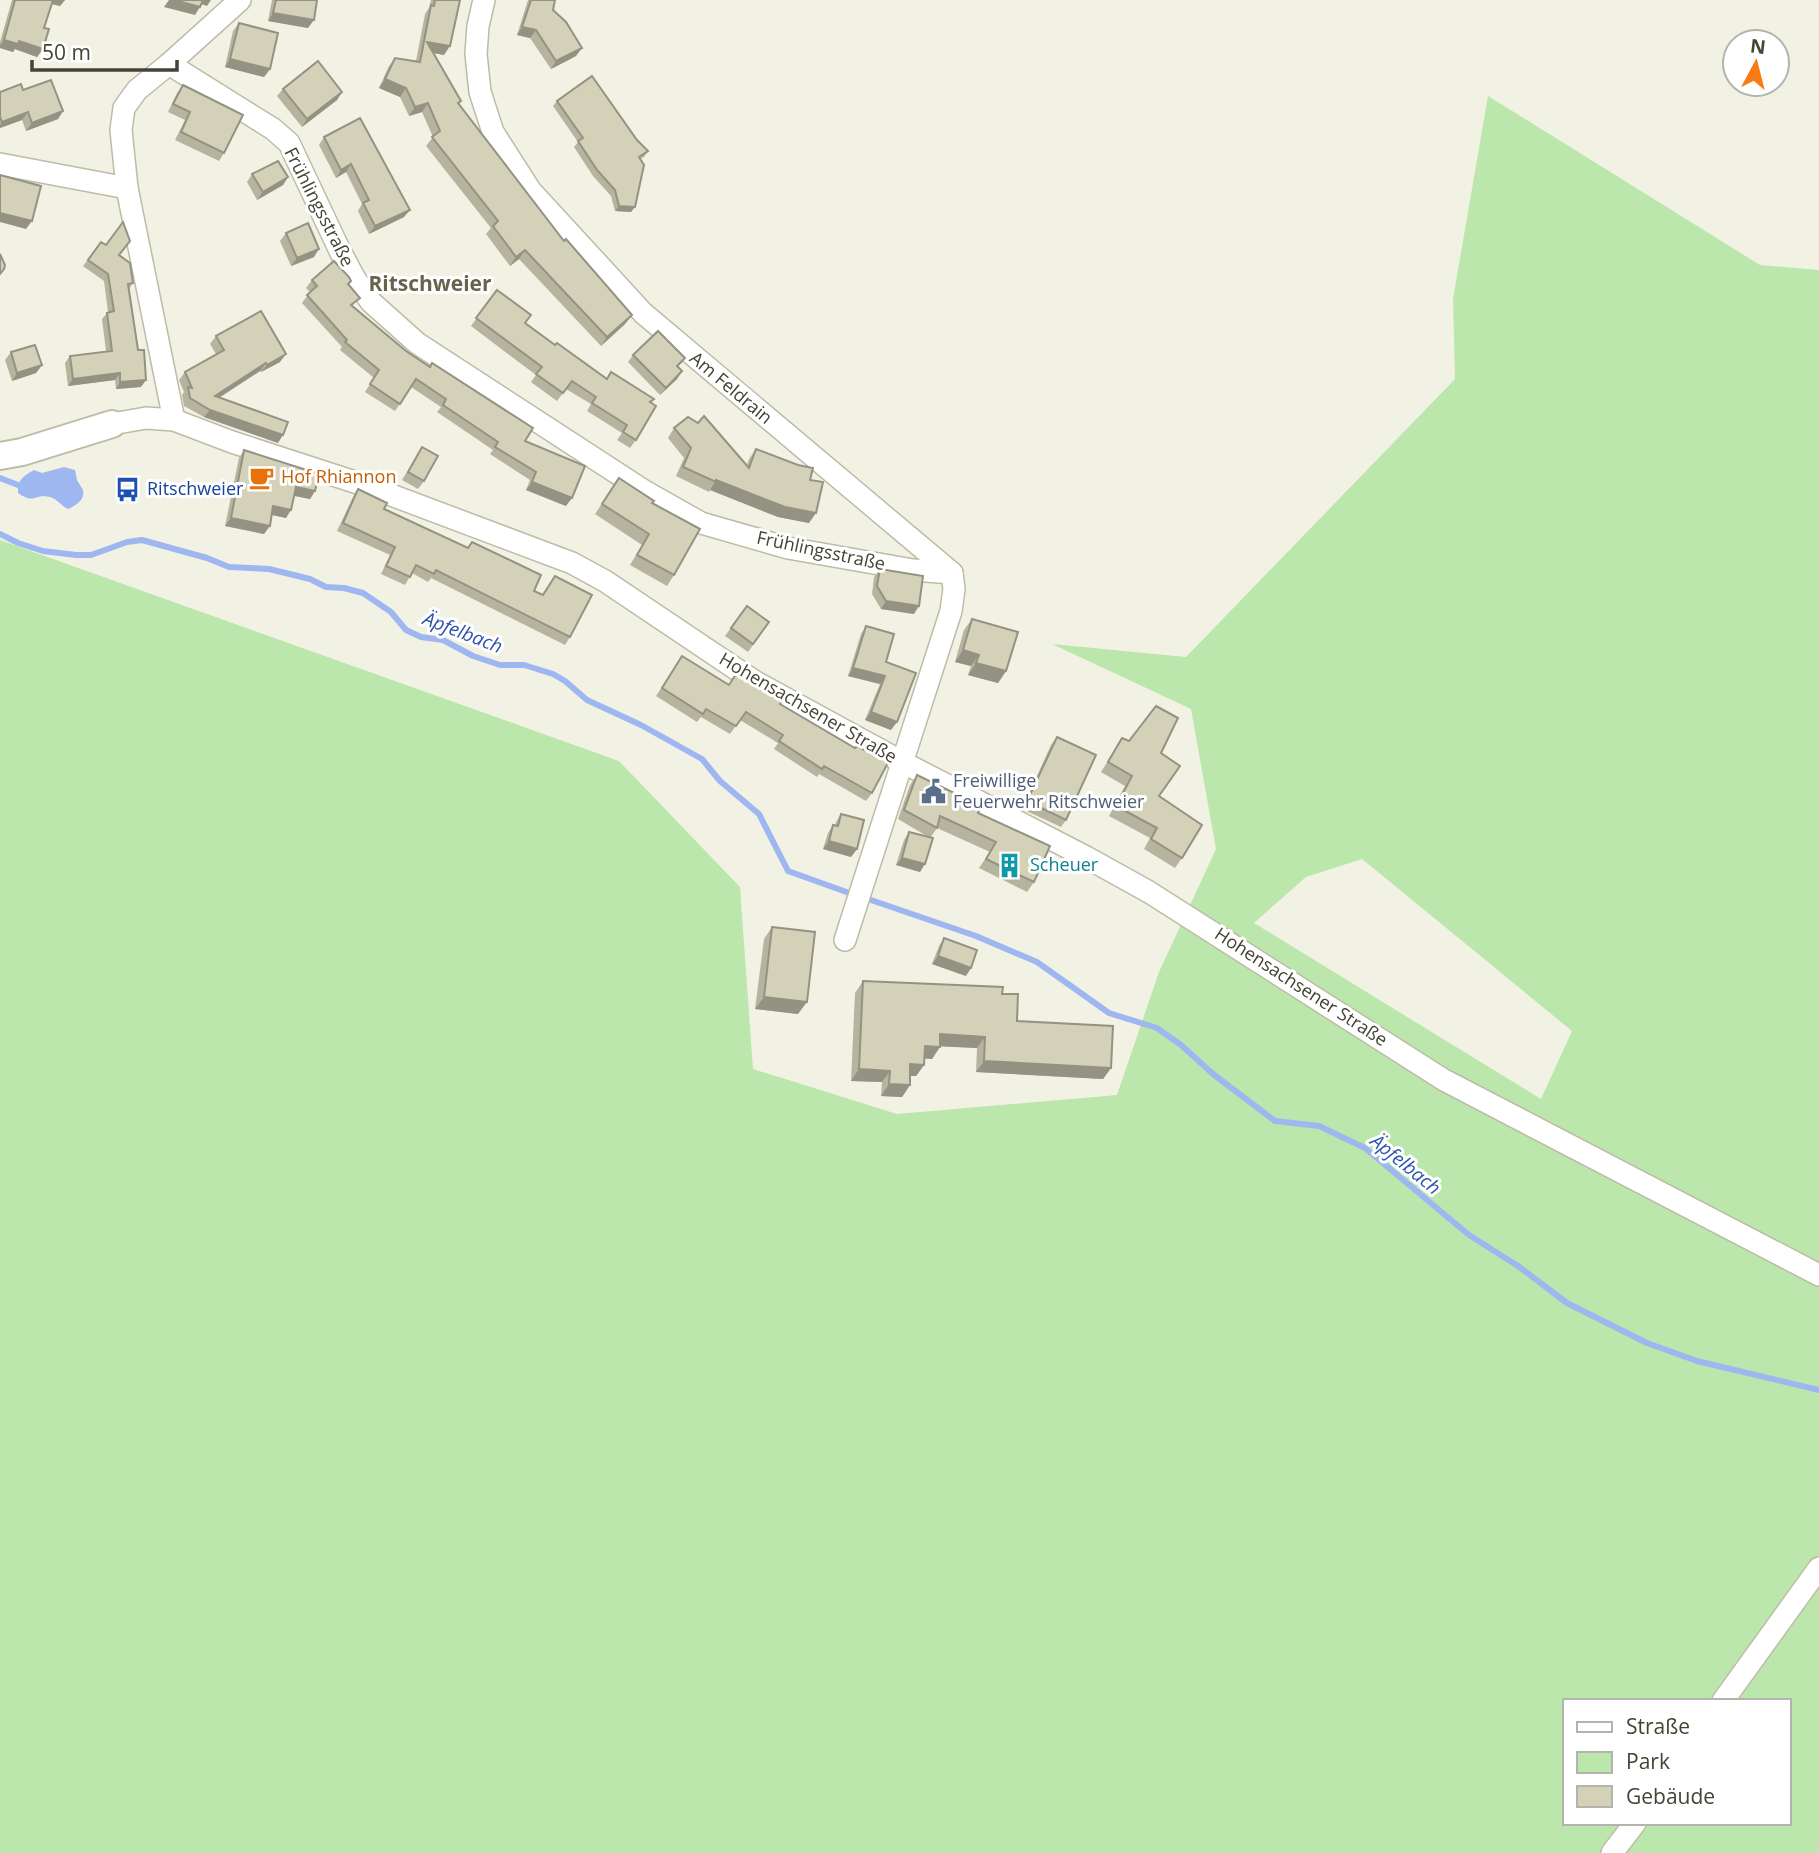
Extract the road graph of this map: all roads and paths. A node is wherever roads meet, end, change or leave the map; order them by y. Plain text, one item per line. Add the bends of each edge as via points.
1 (240, 0) edge
2 (484, 0) edge
3 (169, 64) junction
4 (0, 164) edge
5 (128, 188) junction
6 (174, 420) junction
7 (112, 424) joint
8 (0, 456) edge
9 (952, 573) junction
10 (904, 763) junction
11 (845, 940) dead end
12 (1819, 1275) edge
13 (1819, 1568) edge
14 (1724, 1699) edge
15 (1633, 1825) edge
16 (1612, 1853) edge

1 - 3 street
2 - 9 street, Am Feldrain via 476,54 480,92 493,132 530,190 642,313
3 - 5 street via 137,90 124,108 121,130
3 - 9 street, Frühlingsstraße via 273,129 289,144 355,279 371,302 417,344 634,485 701,523 788,548
4 - 5 street
5 - 6 street
6 - 7 street, Hohensachsener Straße via 146,418
6 - 10 street, Hohensachsener Straße via 572,563 754,681
7 - 8 street, Hohensachsener Straße
9 - 10 street via 951,611
10 - 11 street
10 - 12 street, Hohensachsener Straße via 1149,892 1444,1080
13 - 14 street
15 - 16 street

